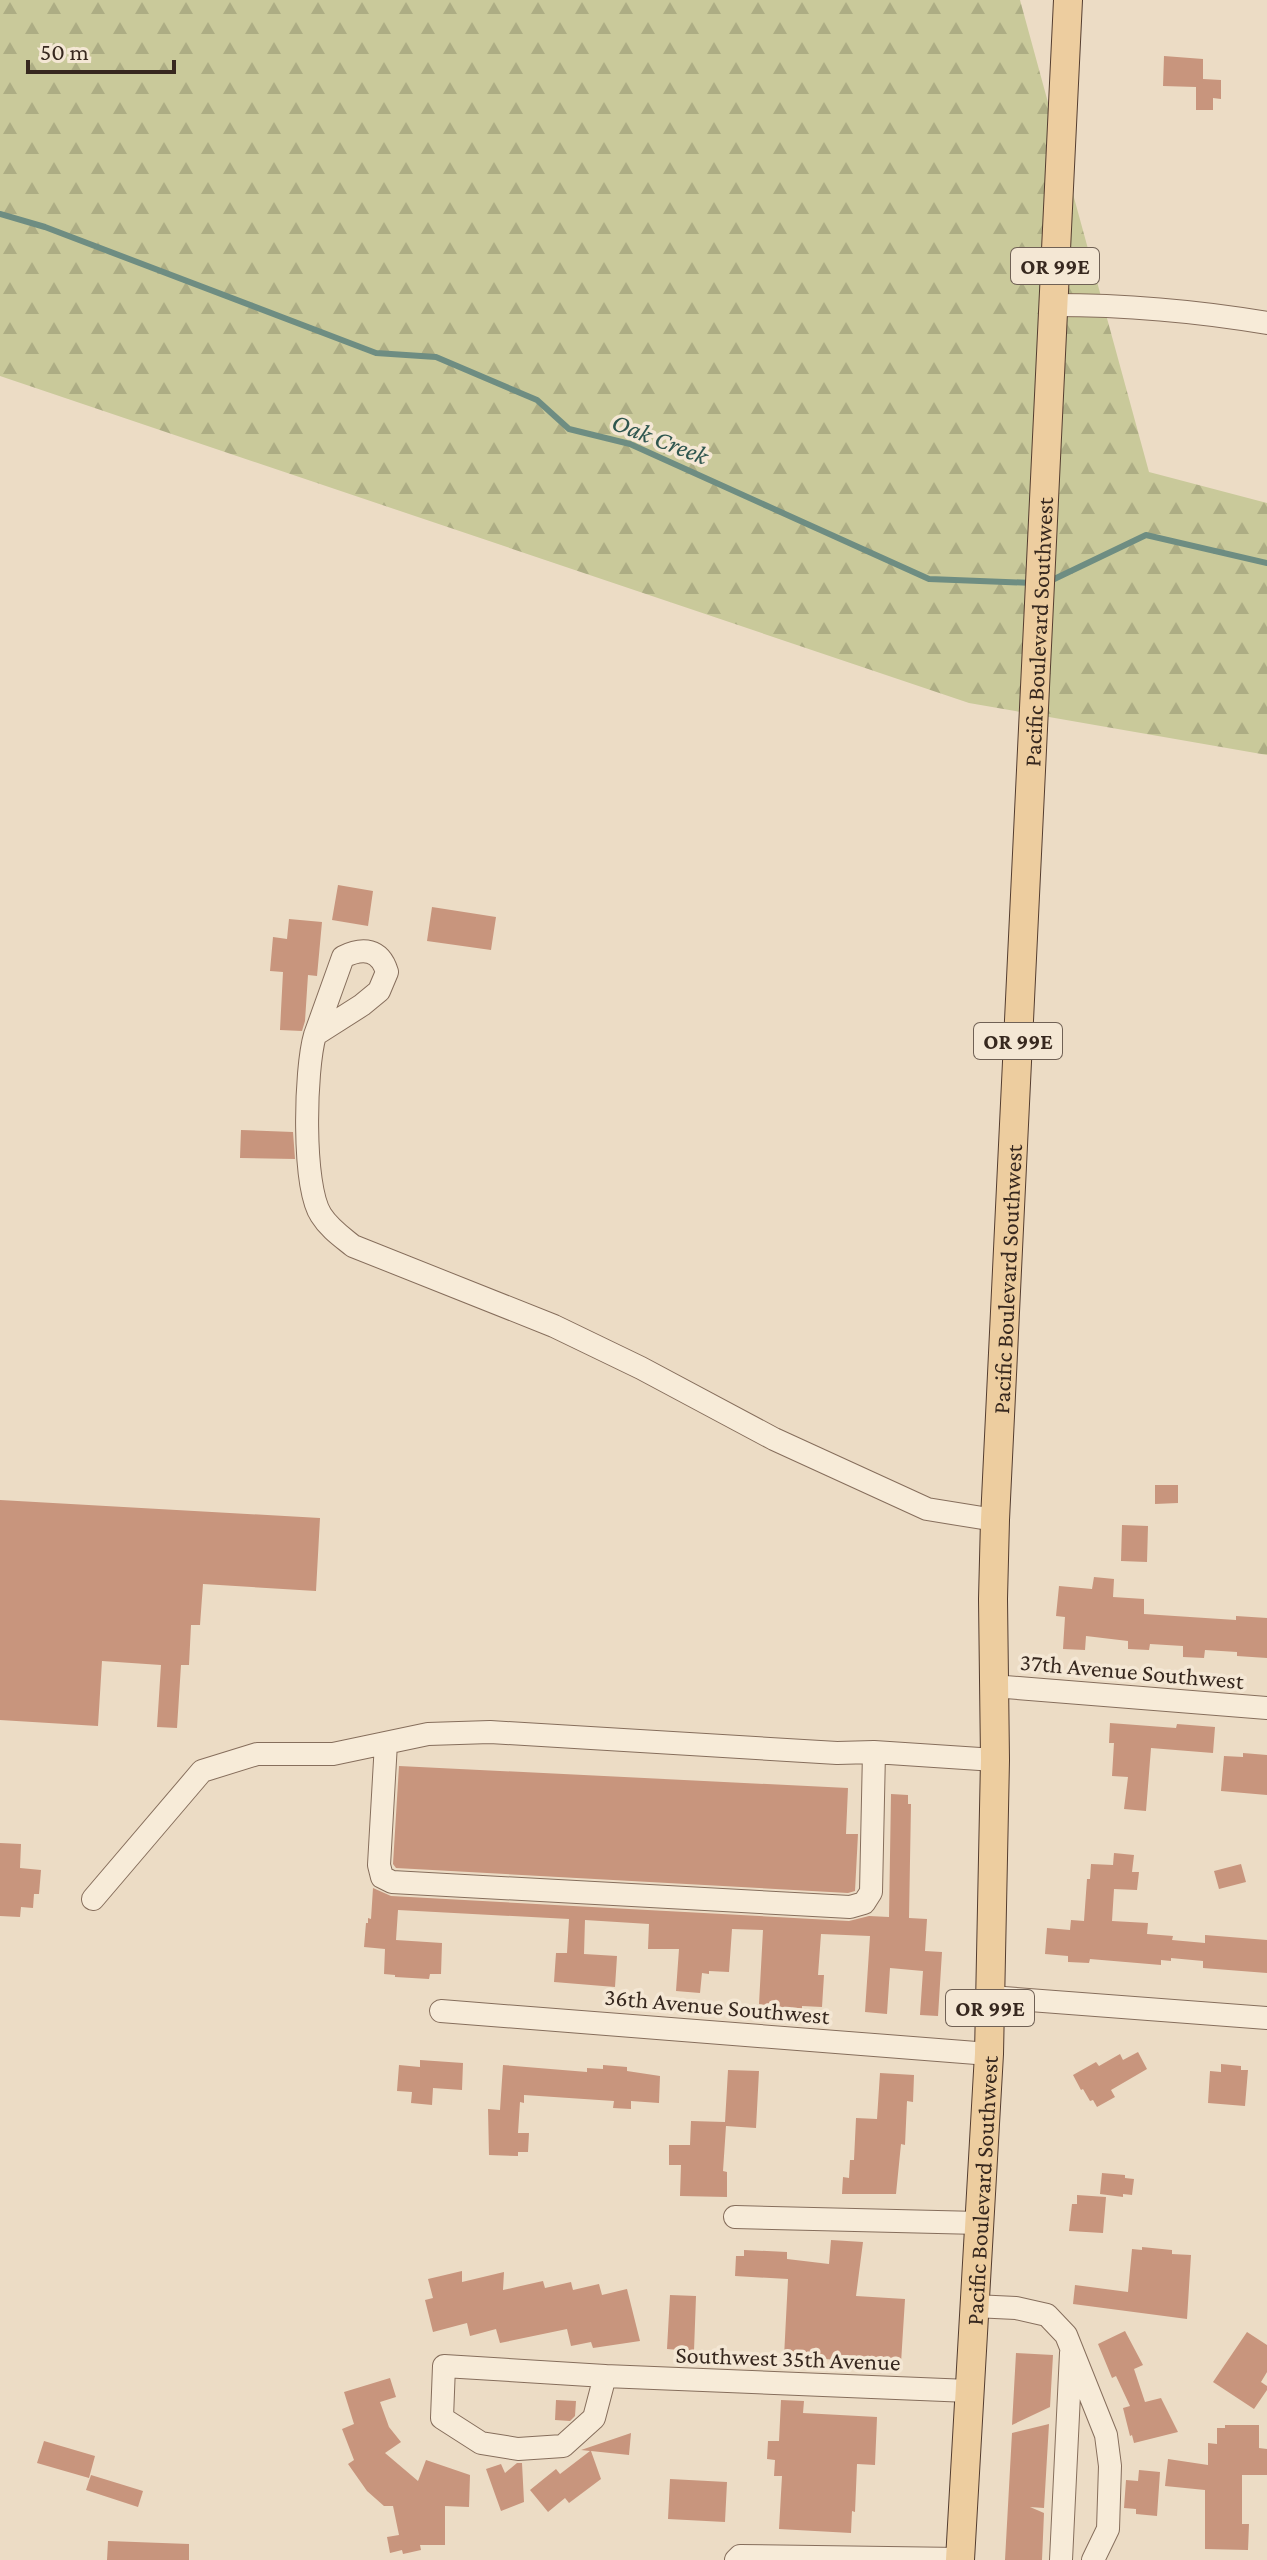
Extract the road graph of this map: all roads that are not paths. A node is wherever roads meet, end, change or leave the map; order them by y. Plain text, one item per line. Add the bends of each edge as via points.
1 (1068, 0) edge
2 (1053, 305) junction
3 (1267, 323) edge
4 (315, 1035) dead end
5 (995, 1520) junction
6 (993, 1686) junction
7 (1267, 1708) edge
8 (386, 1743) junction
9 (874, 1752) junction
10 (995, 1760) junction
11 (93, 1899) dead end
12 (990, 1997) junction
13 (441, 2011) dead end
14 (1267, 2018) edge
15 (989, 2054) junction
16 (735, 2217) dead end
17 (979, 2223) junction
18 (974, 2306) junction
19 (1072, 2349) junction
20 (605, 2376) junction
21 (969, 2391) junction
22 (874, 2559) edge
23 (736, 2560) edge
24 (960, 2560) edge
25 (1061, 2560) edge
26 (1093, 2560) edge

1 - 2 main road, Pacific Boulevard Southwest / OR 99E
2 - 3 street via 1127,306
2 - 5 main road, Pacific Boulevard Southwest / OR 99E
4 - 5 street via 308,1073 313,1194 320,1213 353,1246 554,1326 774,1439 927,1509
5 - 6 main road, Pacific Boulevard Southwest / OR 99E
6 - 7 street, 37th Avenue Southwest
6 - 10 main road, Pacific Boulevard Southwest / OR 99E
8 - 9 street via 428,1734 490,1732
8 - 9 street via 379,1865 382,1877 392,1882 850,1907 864,1903 871,1892
8 - 11 street via 333,1754 257,1754 202,1771
9 - 10 street
10 - 12 main road, Pacific Boulevard Southwest / OR 99E
12 - 14 street
12 - 15 main road, Pacific Boulevard Southwest / OR 99E
13 - 15 street, 36th Avenue Southwest
15 - 17 main road, Pacific Boulevard Southwest / OR 99E
16 - 17 street
17 - 18 main road, Pacific Boulevard Southwest / OR 99E
18 - 19 street via 1047,2315
18 - 21 main road, Pacific Boulevard Southwest / OR 99E
19 - 25 street
19 - 26 street via 1106,2435 1110,2466 1108,2529
20 - 20 street, Southwest 35th Avenue via 594,2418 563,2446 518,2449 481,2443 442,2418 444,2366
20 - 21 street, Southwest 35th Avenue
21 - 24 main road, Pacific Boulevard Southwest / OR 99E
22 - 23 street
22 - 24 street

